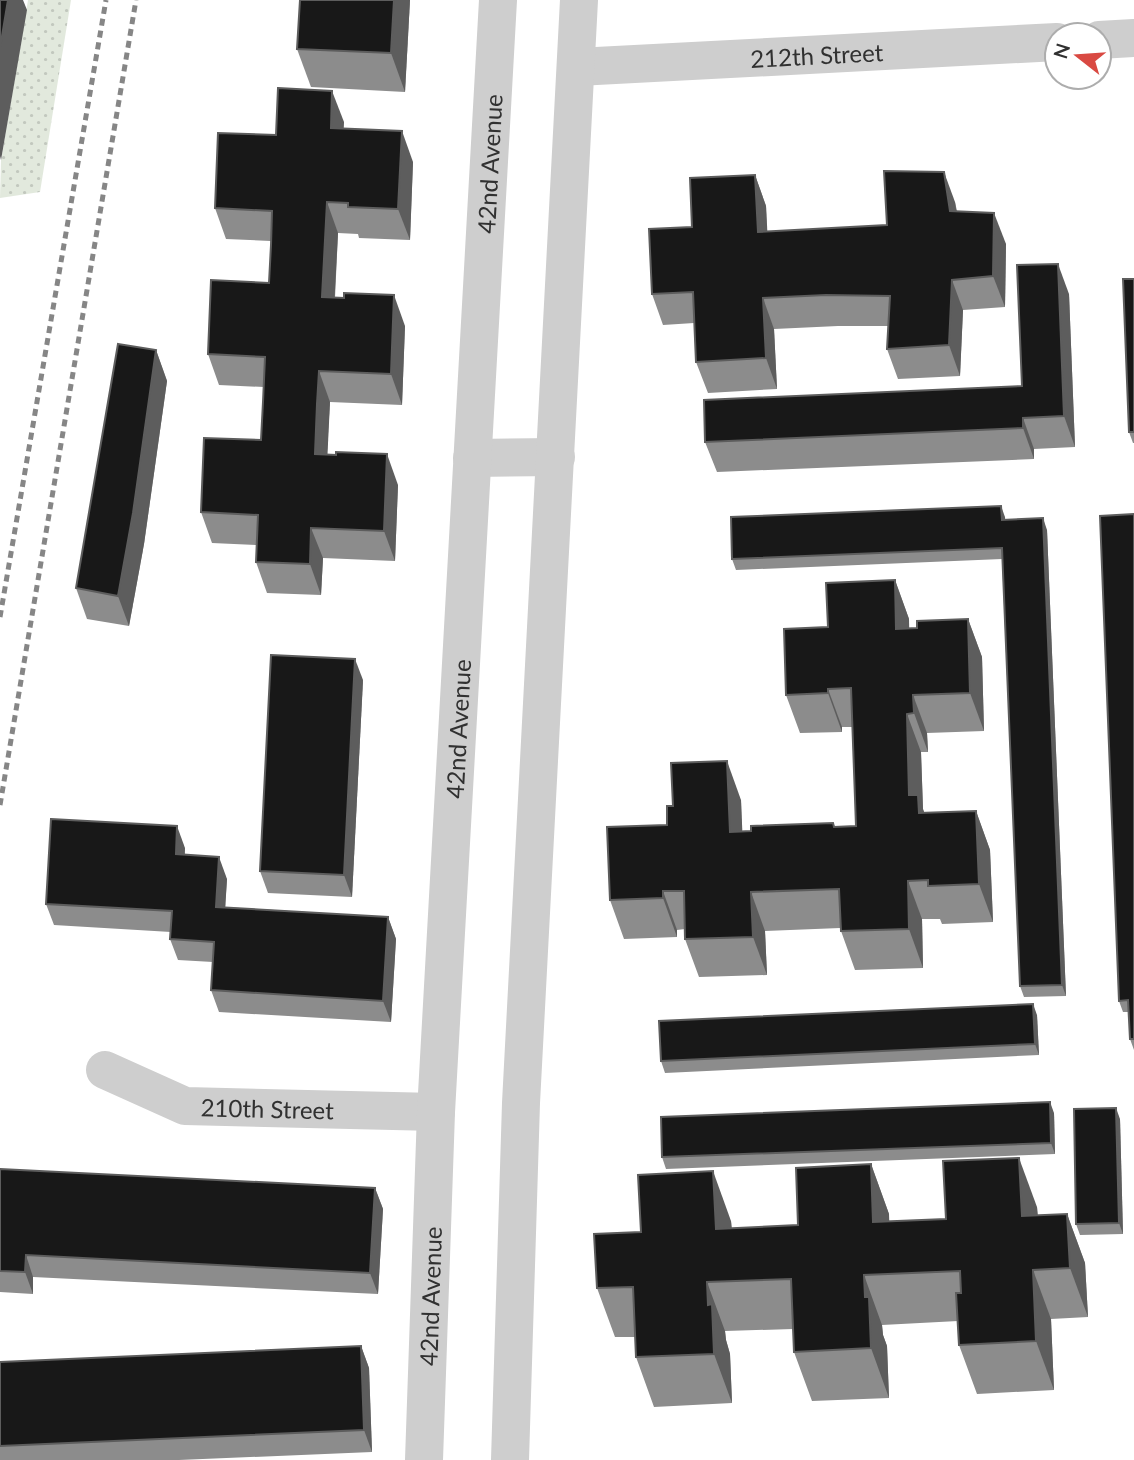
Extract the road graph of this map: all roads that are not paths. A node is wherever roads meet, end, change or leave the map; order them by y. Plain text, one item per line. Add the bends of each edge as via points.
1 (498, 0) edge
2 (579, 0) edge
3 (1134, 38) edge
4 (1113, 39) edge
5 (1043, 43) edge
6 (577, 67) junction
7 (556, 457) junction
8 (472, 458) junction
9 (105, 1070) dead end
10 (436, 1112) junction
11 (424, 1460) edge
12 (510, 1460) edge

1 - 8 street, 42nd Avenue
2 - 6 street
3 - 4 street
5 - 6 street, 212th Street
6 - 7 street
7 - 8 street
7 - 12 street via 521,1103
8 - 10 street, 42nd Avenue
9 - 10 street, 210th Street via 185,1106
10 - 11 street, 42nd Avenue

